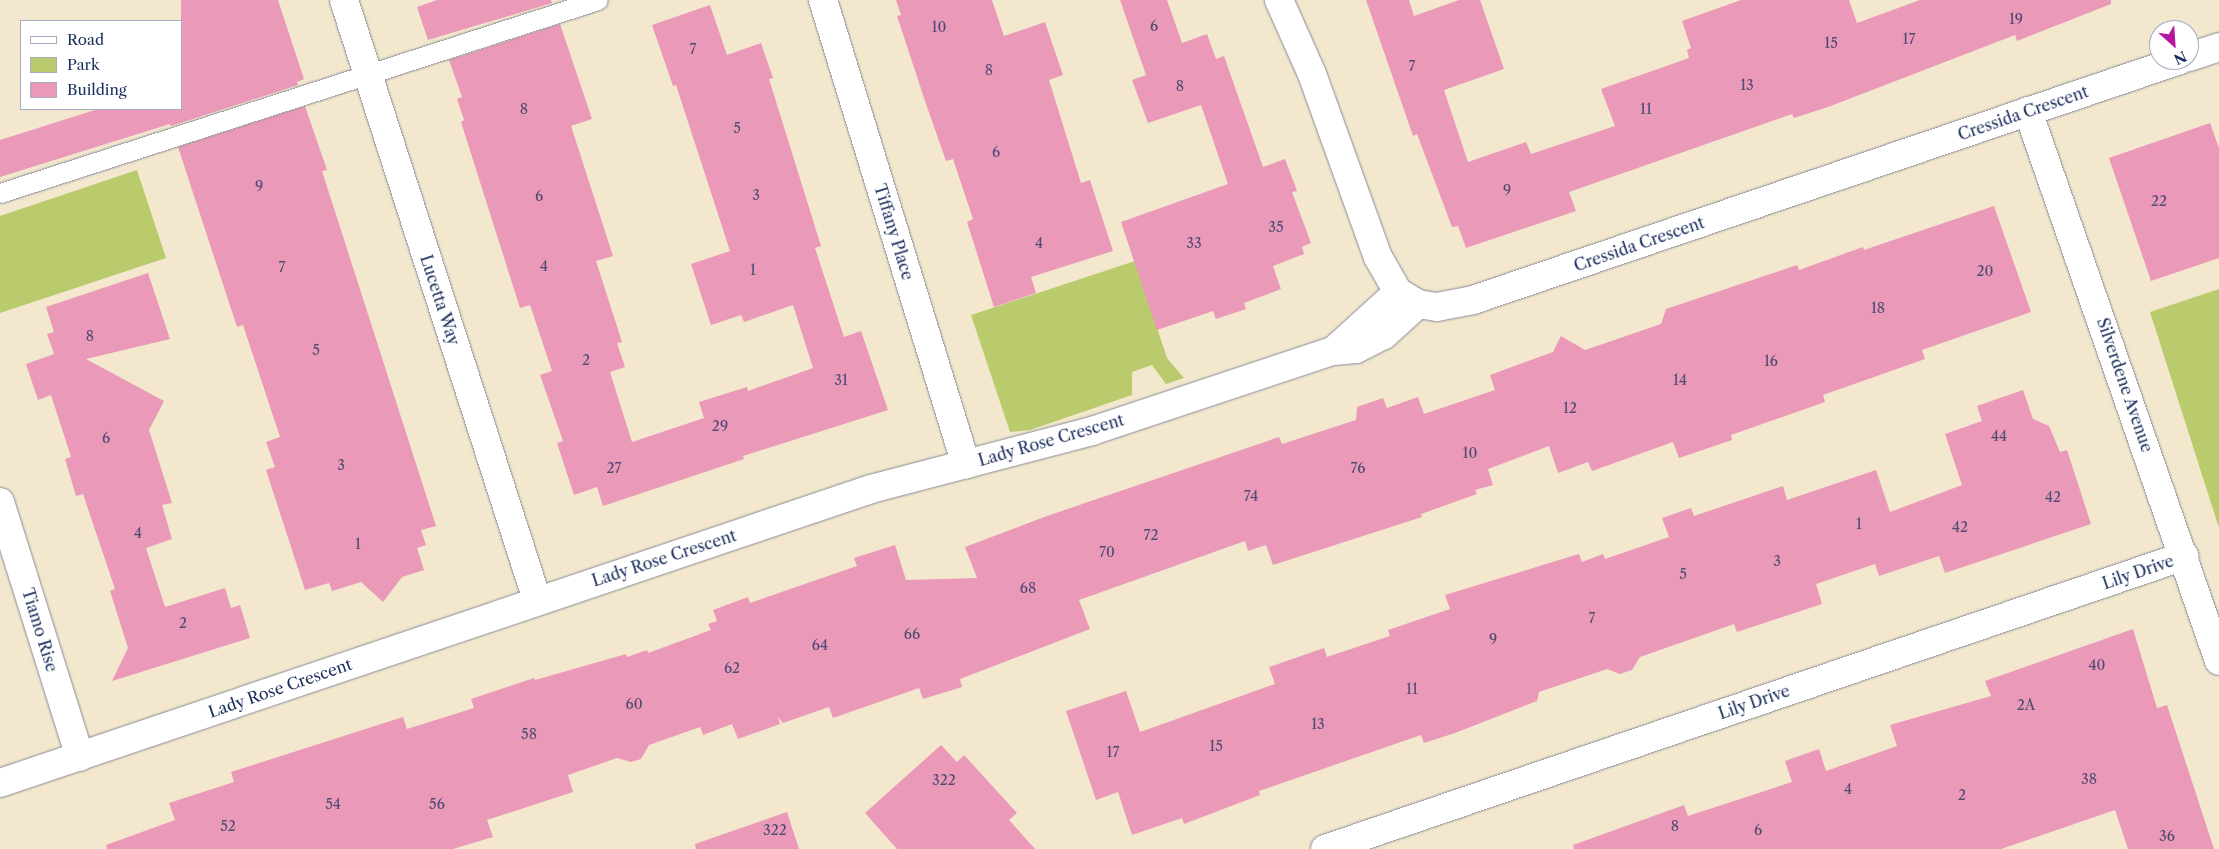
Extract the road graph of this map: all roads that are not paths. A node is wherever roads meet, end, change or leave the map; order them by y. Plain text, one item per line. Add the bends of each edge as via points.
1 (344, 0) edge
2 (598, 0) edge
3 (823, 0) edge
4 (1279, 0) edge
5 (2219, 47) edge
6 (2199, 54) edge
7 (2150, 70) edge
8 (366, 73) junction
9 (2028, 111) junction
10 (0, 193) edge
11 (1408, 298) junction
12 (966, 464) junction
13 (0, 502) edge
14 (2184, 556) junction
15 (537, 600) junction
16 (2219, 660) edge
17 (80, 757) junction
18 (0, 783) edge
19 (1325, 849) edge

1 - 8 street, Lucetta Way
2 - 8 lane
3 - 12 street, Tiffany Place
4 - 11 street via 1312,74 1378,257
5 - 6 street
7 - 9 street, Cressida Crescent
8 - 10 lane
8 - 15 street, Lucetta Way
9 - 11 street, Cressida Crescent via 1454,306
9 - 14 street, Silverdene Avenue
11 - 12 street, Lady Rose Crescent via 1372,344 1333,351 1092,431
12 - 15 street, Lady Rose Crescent via 870,489
13 - 17 street, Tiamo Rise
14 - 16 street, Silverdene Avenue
14 - 19 street, Lily Drive
15 - 17 street, Lady Rose Crescent
17 - 18 street, Lady Rose Crescent

